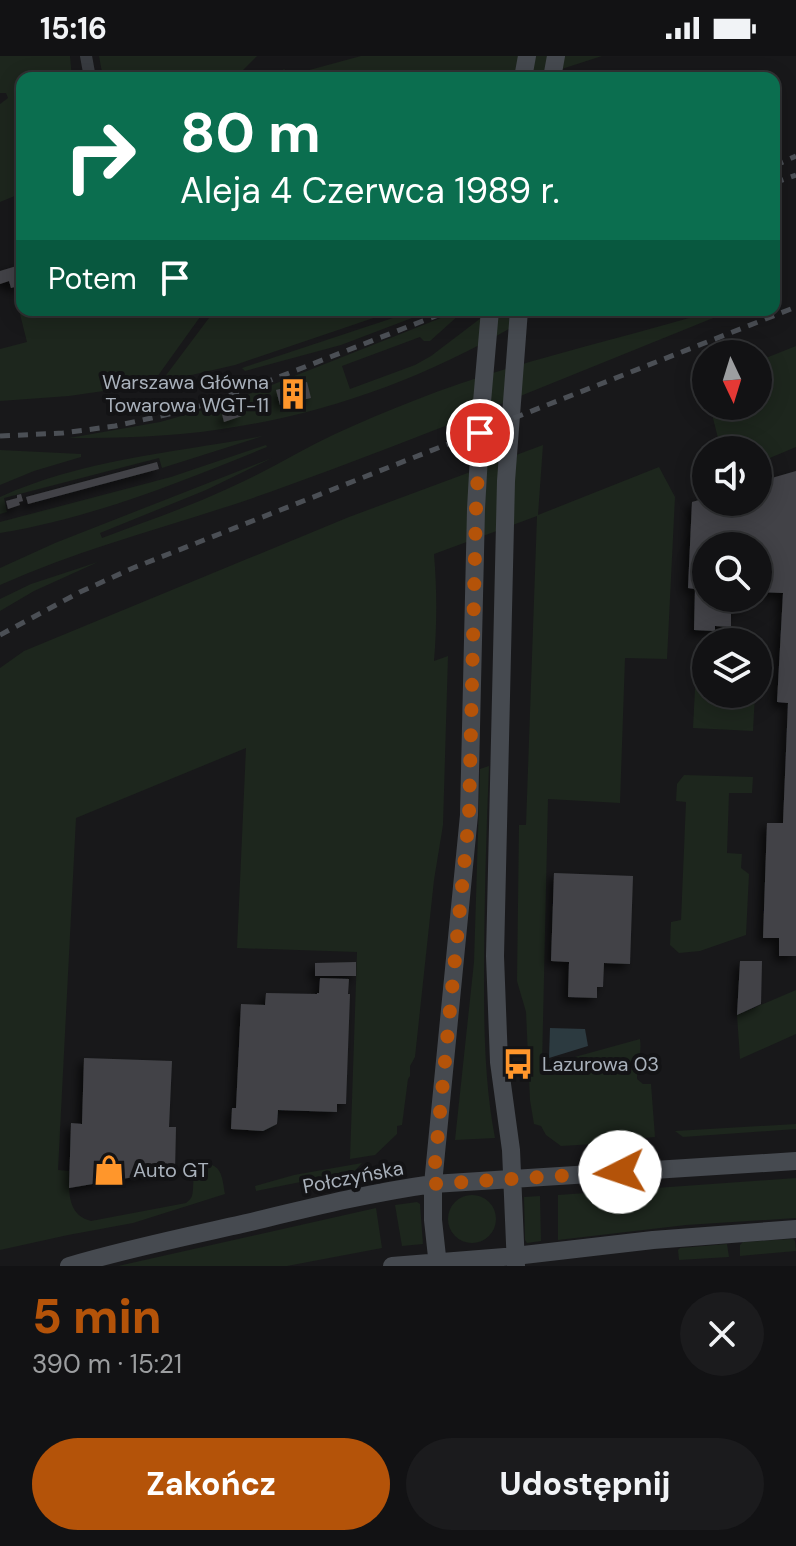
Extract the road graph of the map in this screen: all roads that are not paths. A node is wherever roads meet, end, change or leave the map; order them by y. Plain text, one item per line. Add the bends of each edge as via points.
1 (490, 316) edge
2 (519, 316) edge
3 (796, 1161) edge
4 (513, 1179) junction
5 (433, 1184) junction
6 (796, 1229) edge
7 (516, 1261) edge
8 (438, 1264) edge
9 (69, 1266) edge
10 (392, 1266) edge

1 - 5 main road via 478,479 469,815
2 - 4 main road via 507,466 495,984
3 - 4 main road, Połczyńska
4 - 5 main road, Połczyńska
4 - 7 main road
5 - 8 main road
5 - 9 main road, Połczyńska via 307,1208
6 - 7 main road via 653,1240
7 - 8 main road
8 - 10 main road

